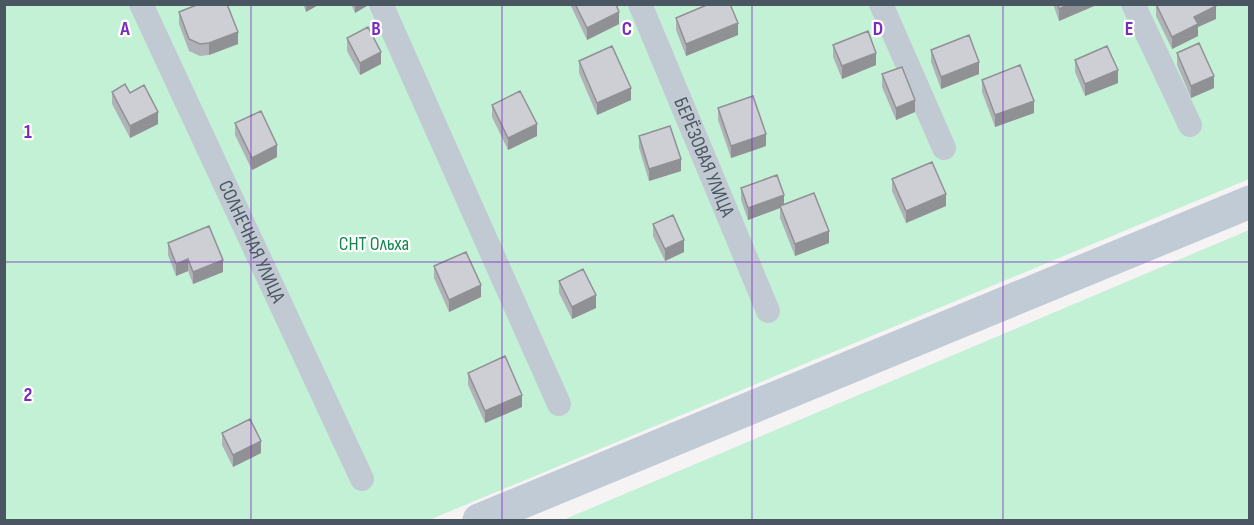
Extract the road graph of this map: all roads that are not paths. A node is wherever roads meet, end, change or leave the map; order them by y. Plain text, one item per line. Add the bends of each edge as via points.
1 (141, 4) edge
2 (381, 4) edge
3 (640, 4) edge
4 (881, 4) edge
5 (1133, 4) edge
6 (1190, 125) dead end
7 (944, 148) dead end
8 (1250, 202) edge
9 (768, 311) dead end
10 (558, 404) dead end
11 (362, 479) dead end
12 (479, 520) edge

1 - 11 street, СОЛНЕЧНАЯ УЛИЦА
2 - 10 street
3 - 9 street, БЕРЁЗОВАЯ УЛИЦА
4 - 7 street
5 - 6 street
8 - 12 main road

